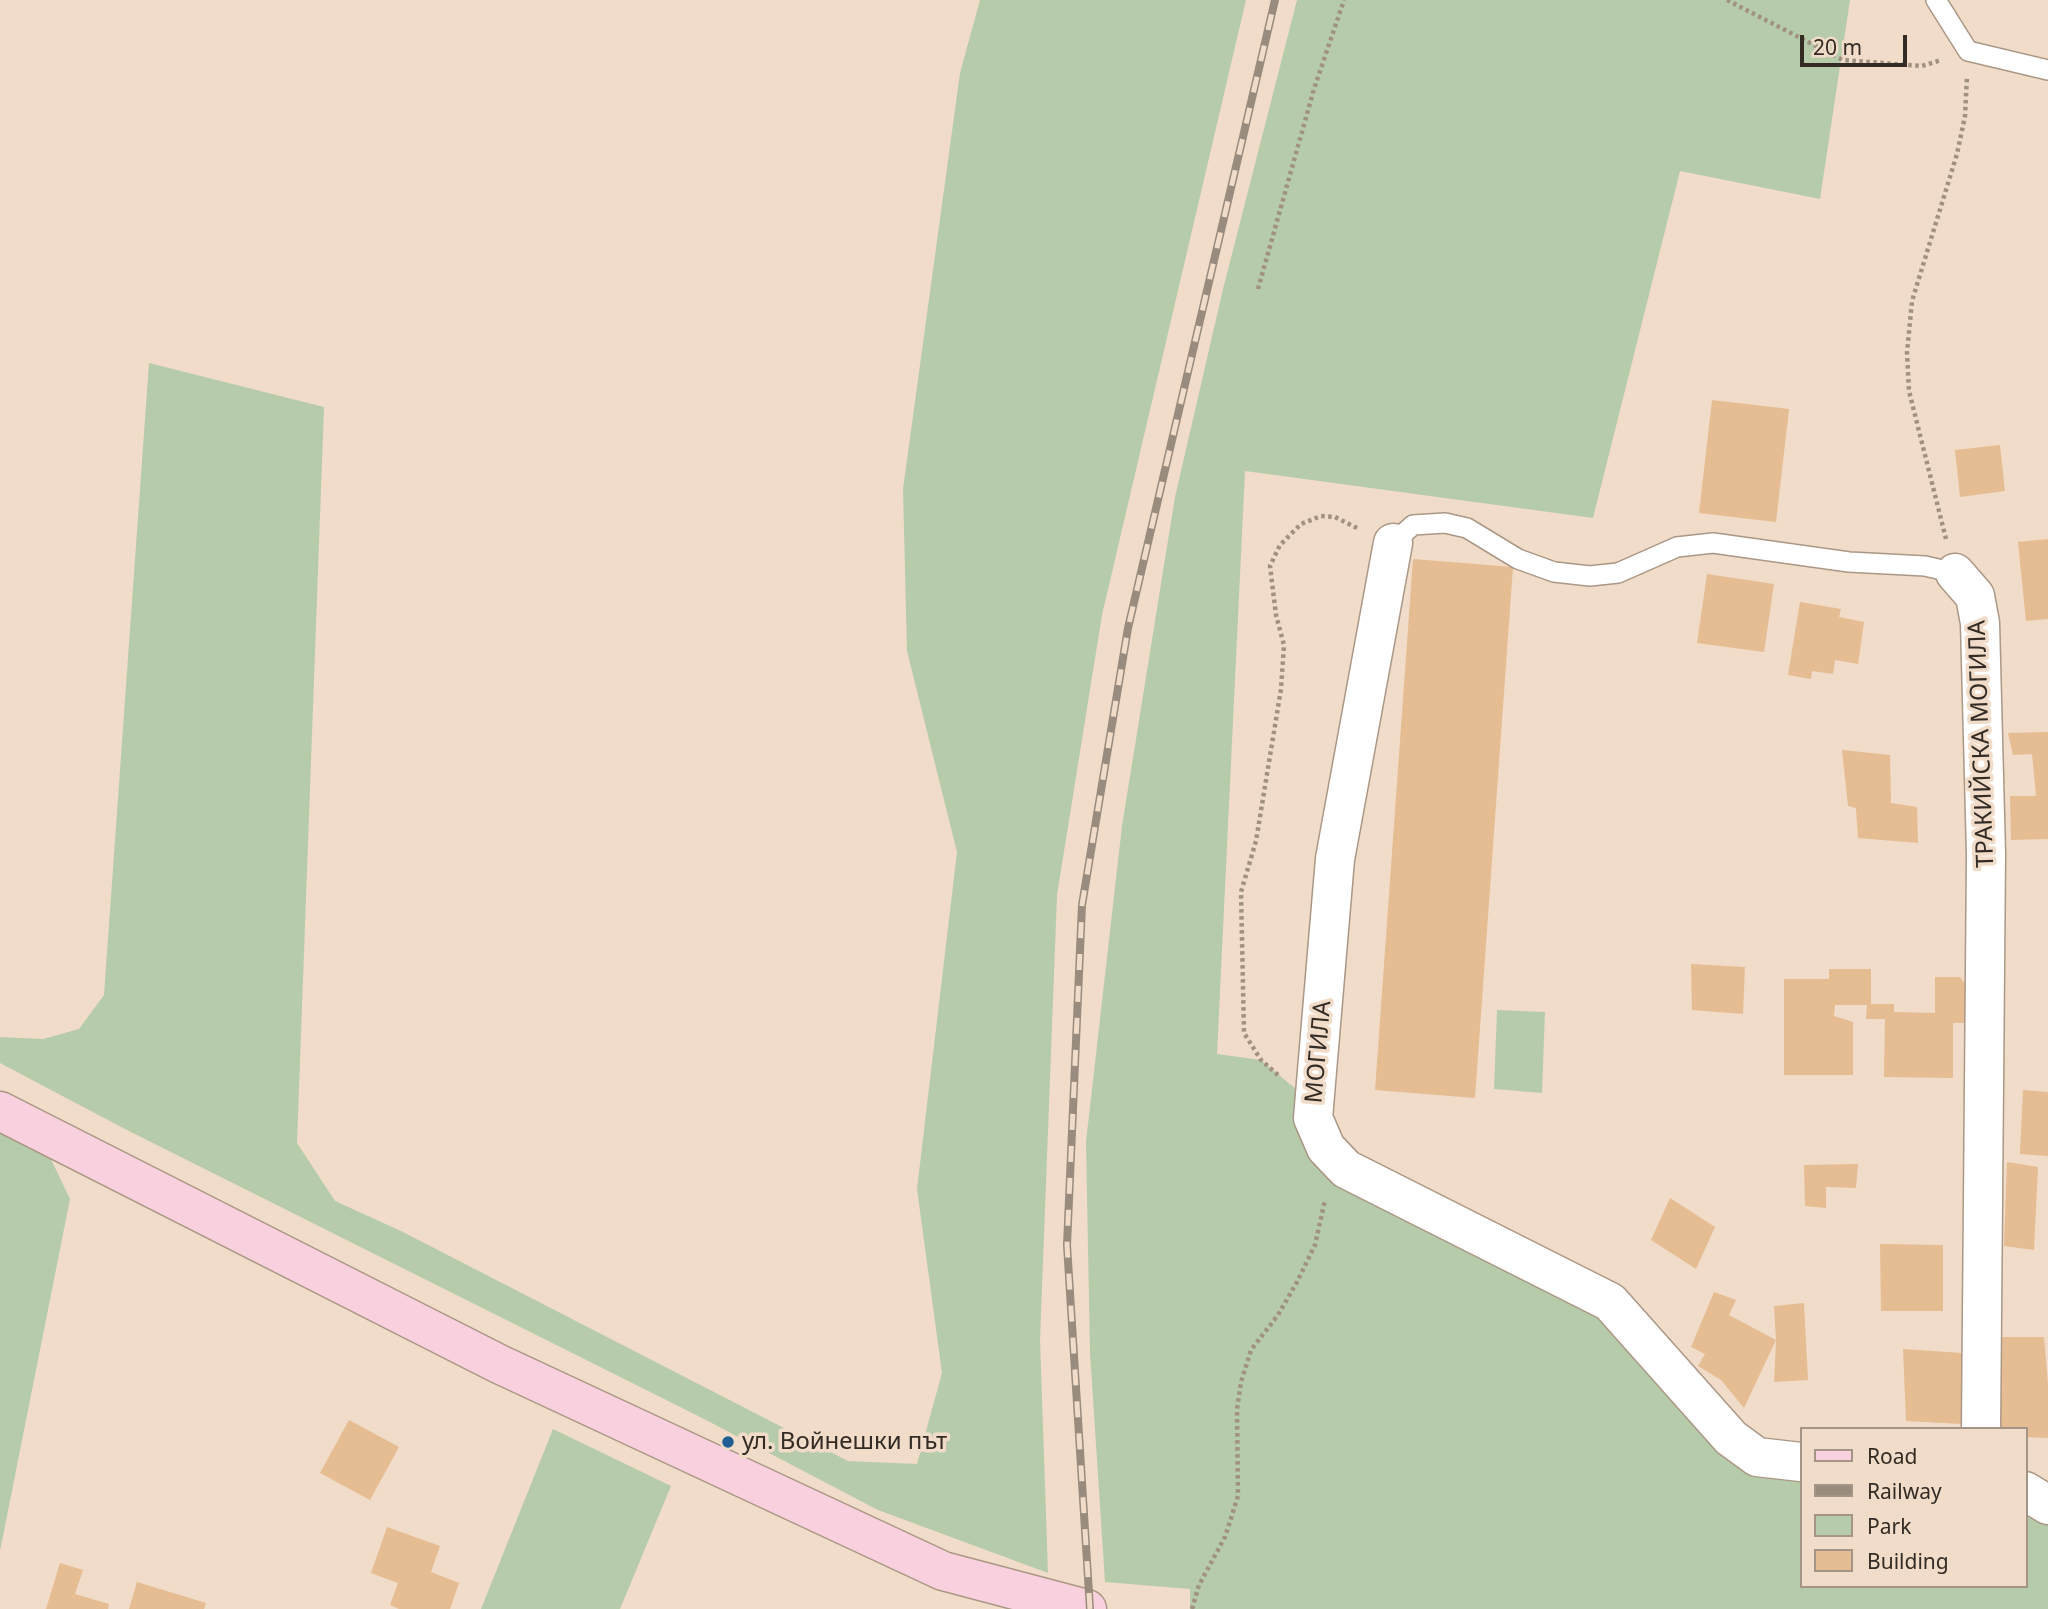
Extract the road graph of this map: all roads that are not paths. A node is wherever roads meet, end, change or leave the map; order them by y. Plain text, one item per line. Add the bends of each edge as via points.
1 (1936, 0) edge
2 (2048, 70) edge
3 (1392, 543) joint
4 (1955, 573) joint
5 (0, 1111) edge
6 (1981, 1427) edge
7 (1800, 1462) edge
8 (2027, 1492) edge
9 (2048, 1505) edge
10 (1087, 1609) edge

1 - 2 lane via 1968,51
3 - 4 lane via 1413,525 1445,523 1468,528 1518,559 1554,572 1590,576 1618,573 1677,547 1713,543
3 - 7 street, МОГИЛА via 1335,859 1313,1118 1326,1148 1346,1169 1610,1302 1731,1438 1757,1457
4 - 6 street, ТРАКИЙСКА МОГИЛА via 1975,596 1980,623 1986,854
5 - 10 street via 499,1364 943,1571
8 - 9 street

